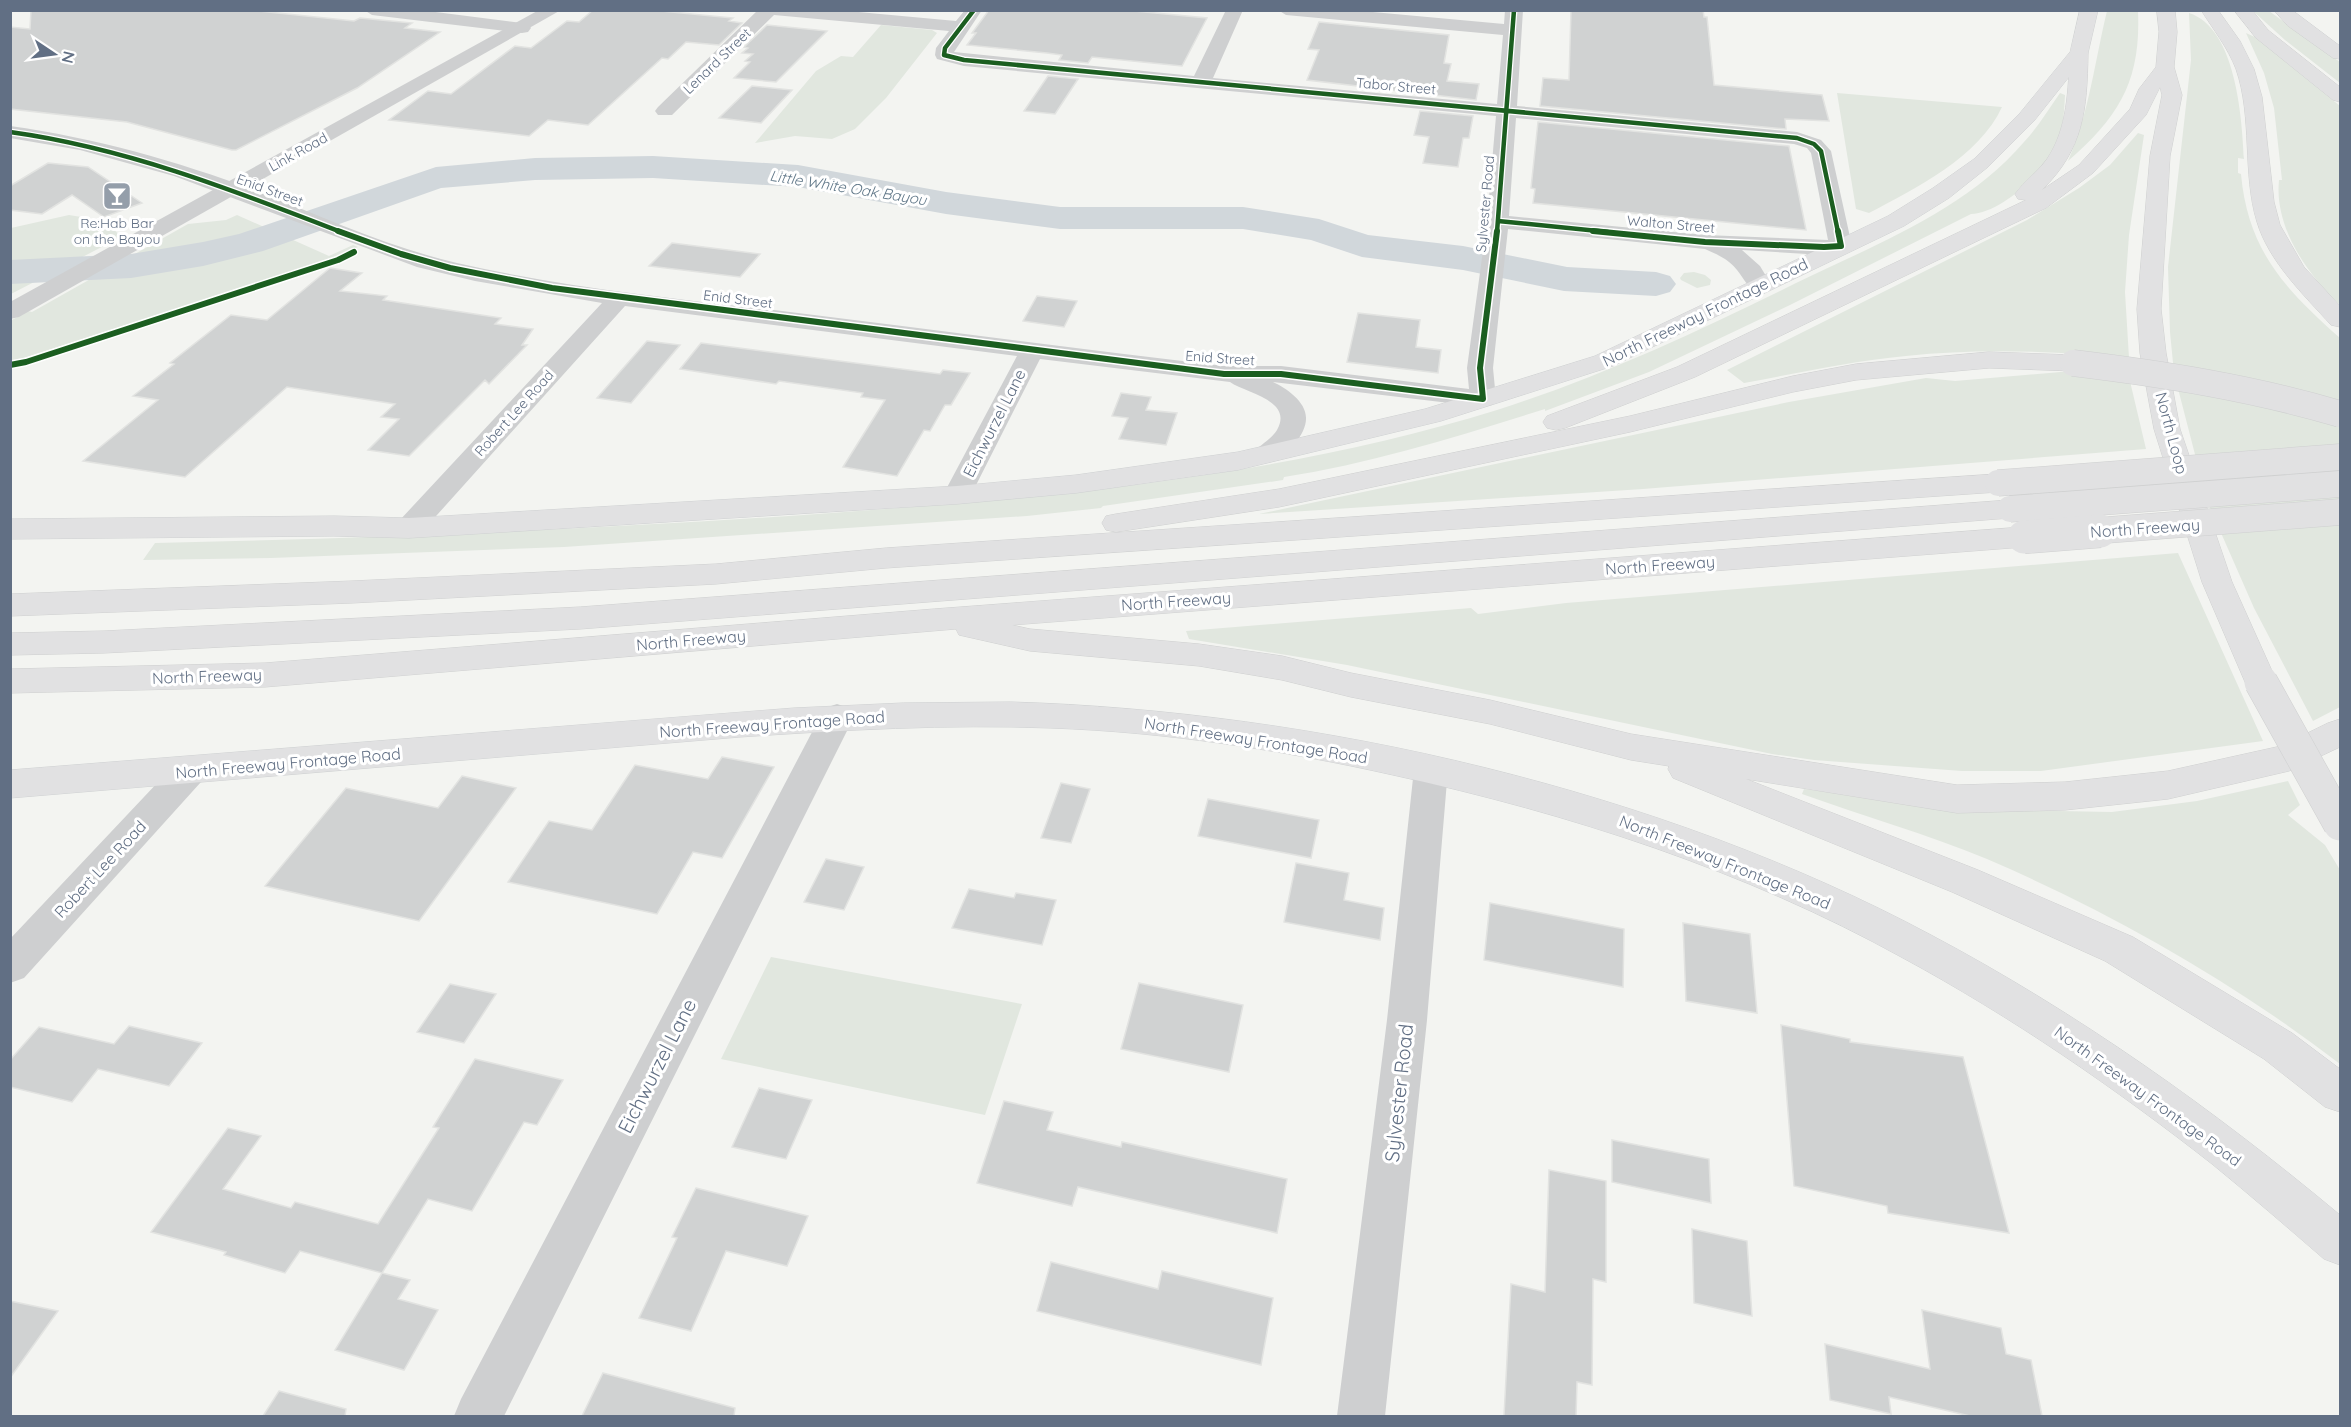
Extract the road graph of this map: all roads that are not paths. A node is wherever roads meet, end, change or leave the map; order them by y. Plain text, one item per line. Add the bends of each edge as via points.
1 (372, 10) edge
2 (553, 10) edge
3 (772, 10) edge
4 (975, 10) edge
5 (1235, 10) edge
6 (1286, 10) edge
7 (2089, 10) edge
8 (2166, 10) edge
9 (2209, 10) edge
10 (2241, 10) edge
11 (2282, 10) edge
12 (2302, 10) edge
13 (1513, 20) edge
14 (961, 27) junction
15 (522, 28) junction
16 (2340, 33) edge
17 (2079, 53) junction
18 (2340, 54) edge
19 (2165, 67) junction
20 (1201, 82) junction
21 (2340, 96) edge
22 (1507, 110) junction
23 (665, 111) dead end
24 (10, 132) edge
25 (230, 190) junction
26 (1497, 227) junction
27 (1970, 234) junction
28 (1705, 242) junction
29 (1841, 246) junction
30 (1760, 286) junction
31 (618, 298) junction
32 (13, 311) edge
33 (2340, 320) edge
34 (1032, 350) junction
35 (1224, 374) junction
36 (1483, 399) junction
37 (2340, 414) edge
38 (1266, 454) junction
39 (2340, 457) edge
40 (1446, 461) junction
41 (2340, 484) edge
42 (957, 495) junction
43 (2004, 496) junction
44 (2340, 512) edge
45 (409, 528) junction
46 (10, 529) edge
47 (886, 558) junction
48 (10, 605) edge
49 (934, 620) junction
50 (10, 644) edge
51 (10, 681) edge
52 (837, 717) junction
53 (2340, 732) edge
54 (1631, 747) junction
55 (1431, 769) junction
56 (189, 772) junction
57 (10, 784) edge
58 (2340, 824) edge
59 (10, 966) edge
60 (2340, 1093) edge
61 (2340, 1243) edge
62 (478, 1416) edge
63 (1361, 1416) edge

1 - 15 street
2 - 15 street, Link Road
3 - 14 street
3 - 23 street, Lenard Street
4 - 14 street
5 - 20 street
6 - 13 street
7 - 17 main road
8 - 19 main road, North Loop
9 - 33 main road via 2245,69 2269,225 2294,270
10 - 21 main road via 2262,34
11 - 18 main road
12 - 16 main road
13 - 22 street, Sylvester Road
14 - 20 street, Tabor Street via 944,55
15 - 25 street, Link Road
17 - 27 main road via 2077,107 2062,154 2027,193
17 - 29 main road, North Freeway Frontage Road via 2027,117 1981,163 1896,221
19 - 27 main road via 2139,111 2086,169 2038,203
19 - 58 main road, North Loop, bridge via 2172,95 2160,156 2149,309 2167,429 2217,582 2261,682
20 - 22 street, Tabor Street
22 - 26 street, Sylvester Road
22 - 29 street, Tabor Street via 1797,138 1819,148
24 - 25 street, Enid Street via 129,154
25 - 31 street, Enid Street via 421,261
25 - 32 street, Link Road
26 - 28 street, Walton Street
26 - 36 street, Sylvester Road via 1480,368
27 - 40 main road via 1686,372
28 - 29 street, Walton Street
28 - 30 street, Walton Street via 1727,250 1749,265
29 - 30 main road, North Freeway Frontage Road
30 - 36 main road, North Freeway Frontage Road via 1604,361
31 - 34 street, Enid Street
31 - 45 street, Robert Lee Road
34 - 35 street, Enid Street
34 - 42 street, Eichwurzel Lane
35 - 36 street, Enid Street via 1281,374
35 - 38 street, Enid Street via 1263,386 1292,410 1292,428
36 - 38 main road, North Freeway Frontage Road
37 - 40 main road, bridge via 2205,380 2073,363 1927,363 1793,384 1630,424
38 - 42 main road, North Freeway Frontage Road via 1076,484
39 - 43 main road, North Freeway, bridge
40 - 47 main road via 1279,498
41 - 43 main road, North Freeway, bridge
42 - 45 main road, North Freeway Frontage Road
43 - 47 main road, North Freeway
43 - 50 main road, North Freeway via 580,618
44 - 49 main road, North Freeway, bridge
45 - 46 main road, North Freeway Frontage Road
47 - 48 main road, North Freeway via 716,574
49 - 51 main road, North Freeway via 265,675
49 - 54 main road via 1030,640 1199,655 1282,668 1490,712
52 - 55 main road, North Freeway Frontage Road via 1014,714 1113,720 1311,745
52 - 56 main road, North Freeway Frontage Road
52 - 62 street, Eichwurzel Lane
53 - 54 main road via 2289,758 2168,785 2065,796 1957,799
54 - 60 main road via 1965,881 2119,949 2278,1046
55 - 61 main road, North Freeway Frontage Road via 1603,814 1669,836 1796,886 1913,944 1992,988 2095,1054 2226,1149
55 - 63 street, Sylvester Road via 1407,1020
56 - 57 main road, North Freeway Frontage Road
56 - 59 street, Robert Lee Road

